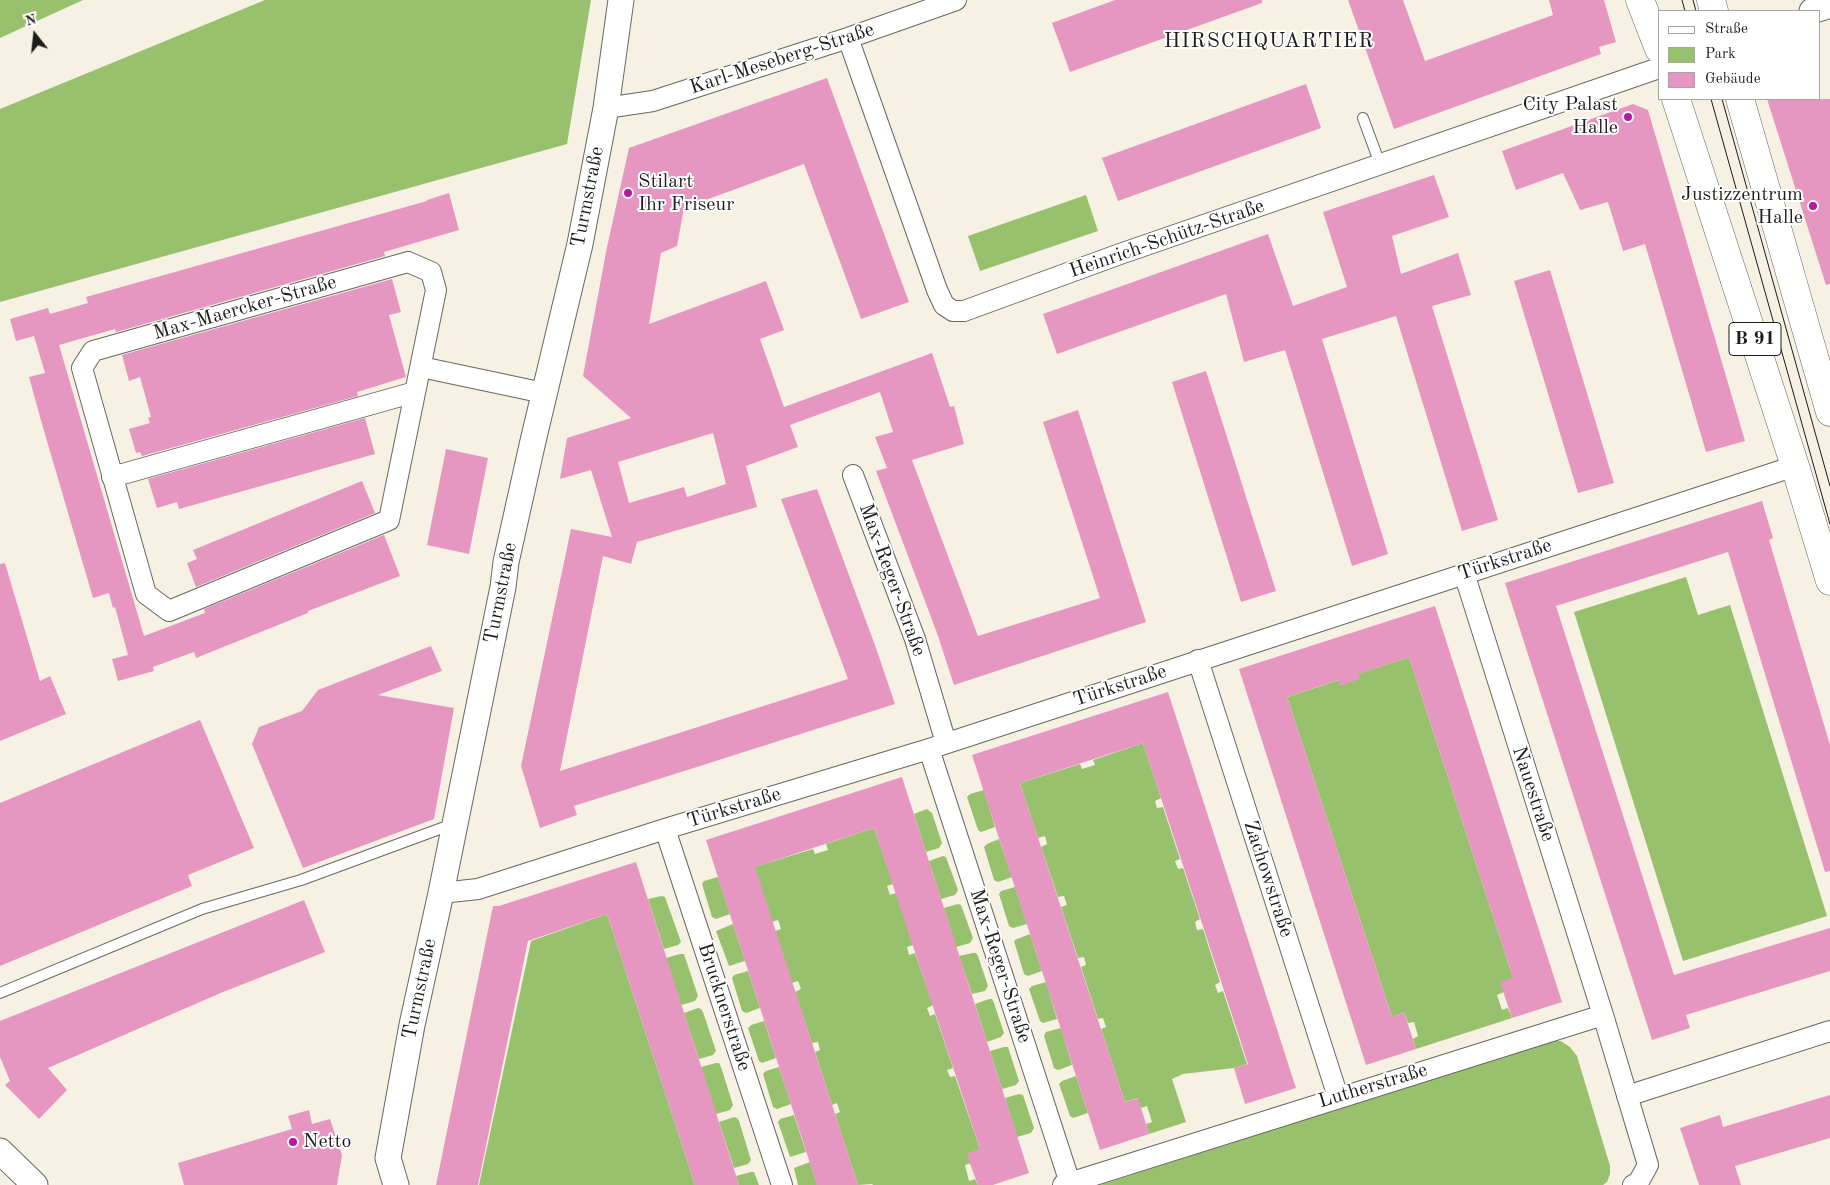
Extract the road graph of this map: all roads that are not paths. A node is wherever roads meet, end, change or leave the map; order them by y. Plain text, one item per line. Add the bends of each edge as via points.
1 (621, 0) edge
2 (956, 0) edge
3 (1640, 0) edge
4 (1830, 4) edge
5 (1815, 10) edge
6 (848, 38) junction
7 (1658, 46) edge
8 (1658, 68) edge
9 (1676, 100) edge
10 (1740, 100) edge
11 (606, 108) junction
12 (1362, 118) dead end
13 (1380, 164) junction
14 (421, 367) junction
15 (415, 392) junction
16 (544, 394) junction
17 (1830, 412) edge
18 (1796, 466) junction
19 (853, 475) dead end
20 (112, 476) junction
21 (1464, 573) junction
22 (1830, 581) edge
23 (1198, 660) junction
24 (938, 746) junction
25 (455, 823) junction
26 (666, 829) junction
27 (441, 893) junction
28 (0, 993) edge
29 (1603, 1015) junction
30 (1830, 1031) edge
31 (1627, 1096) junction
32 (1338, 1097) junction
33 (0, 1151) edge
34 (1067, 1184) edge
35 (35, 1185) edge
36 (396, 1185) edge
37 (782, 1185) edge
38 (1633, 1185) edge

1 - 11 street, Turmstraße
2 - 6 street, Karl-Meseberg-Straße
3 - 7 main road
4 - 5 street
6 - 11 street, Karl-Meseberg-Straße via 653,101
6 - 13 street, Heinrich-Schütz-Straße via 937,290 944,306 953,311 972,308
8 - 13 street, Heinrich-Schütz-Straße
9 - 18 main road, B 91
10 - 17 main road, B 91
11 - 16 street, Turmstraße via 580,244
12 - 13 lane
14 - 15 street, Max-Maercker-Straße
14 - 16 street
14 - 20 street, Max-Maercker-Straße via 436,290 431,272 408,262 93,351 82,368
15 - 20 street
15 - 20 street, Max-Maercker-Straße via 389,520 170,611 146,594
16 - 25 street, Turmstraße via 506,562
18 - 21 street, Türkstraße
18 - 22 main road, B 91
19 - 24 street, Max-Reger-Straße via 915,639
21 - 23 street, Türkstraße
21 - 29 street, Nauestraße
23 - 24 street, Türkstraße
23 - 32 street, Zachowstraße
24 - 26 street, Türkstraße
24 - 34 street, Max-Reger-Straße
25 - 27 street, Turmstraße
25 - 28 lane via 301,880 202,909
26 - 27 street, Türkstraße via 478,889
26 - 37 street, Brucknerstraße
27 - 36 street, Turmstraße via 412,1024 388,1158
29 - 31 street
29 - 32 street, Lutherstraße
30 - 31 street
31 - 38 street via 1648,1165 1638,1183
32 - 34 street, Lutherstraße
33 - 35 street

